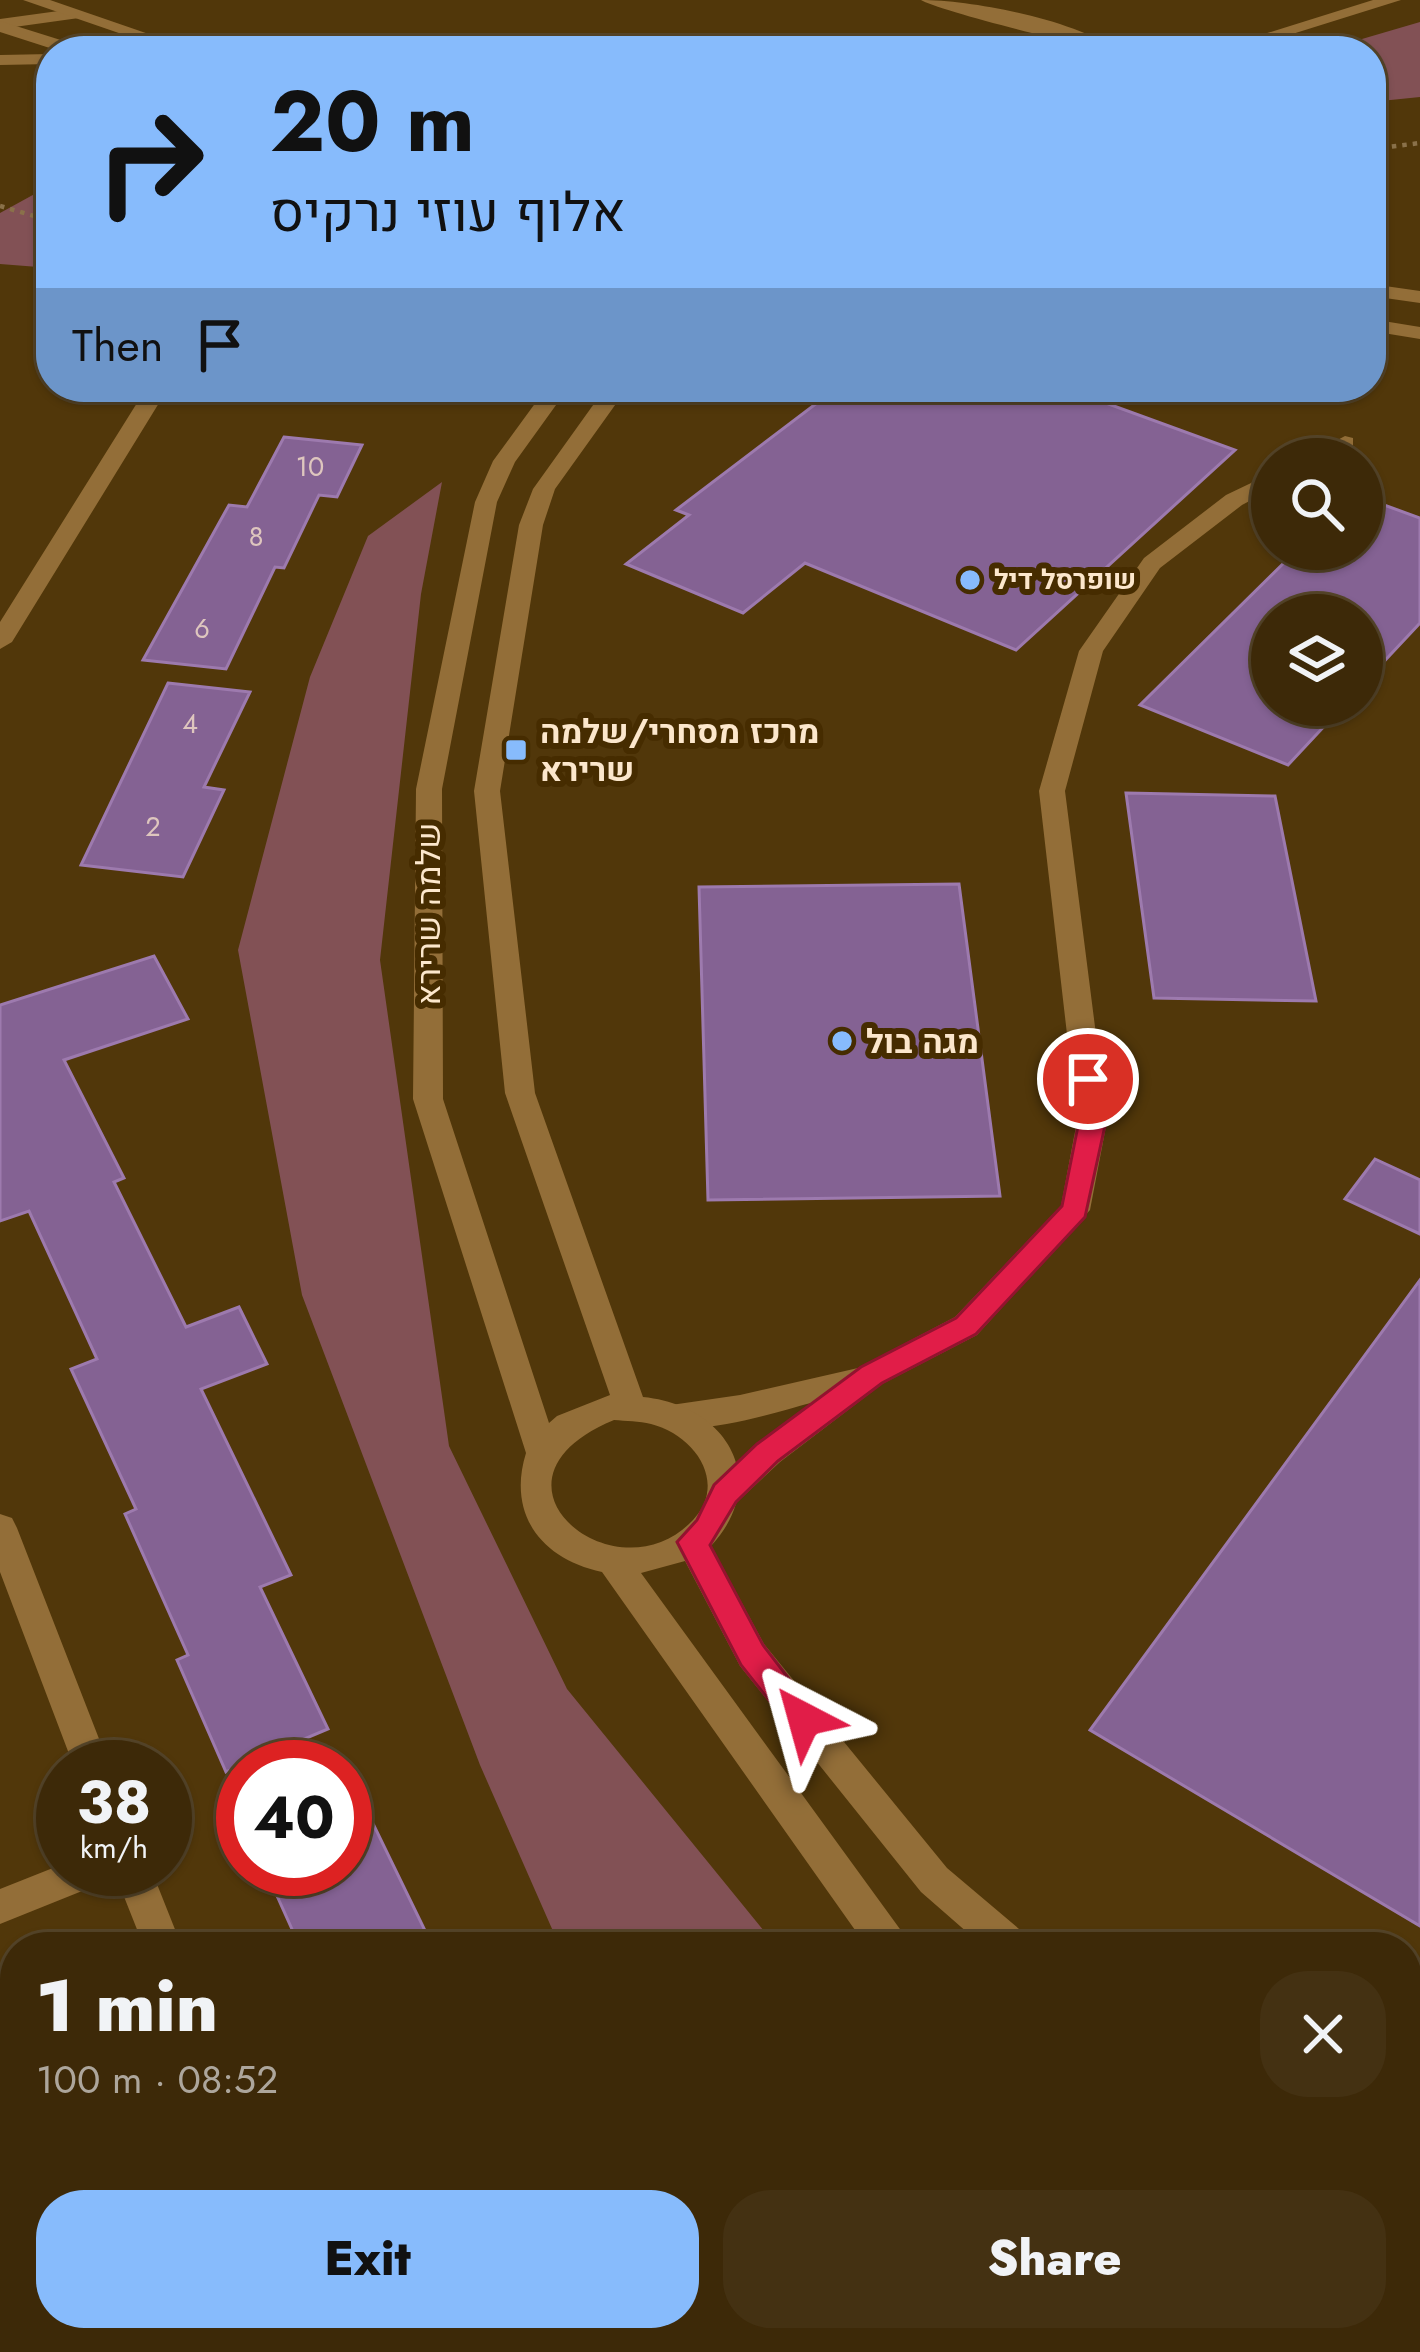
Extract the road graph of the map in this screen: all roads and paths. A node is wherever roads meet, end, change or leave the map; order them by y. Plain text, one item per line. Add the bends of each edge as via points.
1 (32, 0) edge
2 (930, 0) edge
3 (1392, 0) edge
4 (73, 14) junction
5 (0, 25) edge
6 (142, 36) edge
7 (1070, 36) edge
8 (1270, 36) edge
9 (36, 37) edge
10 (36, 59) edge
11 (0, 60) edge
12 (1420, 143) edge
13 (1386, 147) edge
14 (0, 206) edge
15 (36, 217) edge
16 (1386, 292) edge
17 (1420, 297) edge
18 (1386, 327) edge
19 (1420, 333) edge
20 (149, 402) edge
21 (546, 402) edge
22 (606, 402) edge
23 (1251, 491) edge
24 (0, 642) edge
25 (872, 1375) junction
26 (630, 1406) junction
27 (676, 1414) junction
28 (542, 1450) junction
29 (724, 1493) junction
30 (0, 1528) edge
31 (692, 1542) junction
32 (614, 1562) junction
33 (82, 1740) edge
34 (36, 1892) edge
35 (143, 1896) edge
36 (0, 1907) edge
37 (157, 1932) edge
38 (877, 1932) edge
39 (995, 1932) edge

1 - 4 street
2 - 7 street
3 - 8 street
4 - 5 street
4 - 6 street
5 - 9 street
10 - 11 street
12 - 13 path
14 - 15 path
16 - 17 street
18 - 19 street
20 - 24 street
21 - 28 street, שלמה שרירא via 486,502 428,789 428,1099
22 - 26 street, שלמה שרירא via 544,489 531,525 487,791 520,1093
23 - 25 street via 1152,563 1091,651 1052,791 1093,1121 1075,1210 966,1326
25 - 27 street via 740,1408
25 - 29 street
26 - 27 street
26 - 28 street via 579,1418
27 - 29 street via 719,1456
28 - 32 street via 532,1490 548,1529 566,1545
29 - 31 street
30 - 33 street
31 - 32 street via 656,1559
31 - 39 street via 752,1655 934,1880
32 - 38 street
34 - 36 street
35 - 37 street

